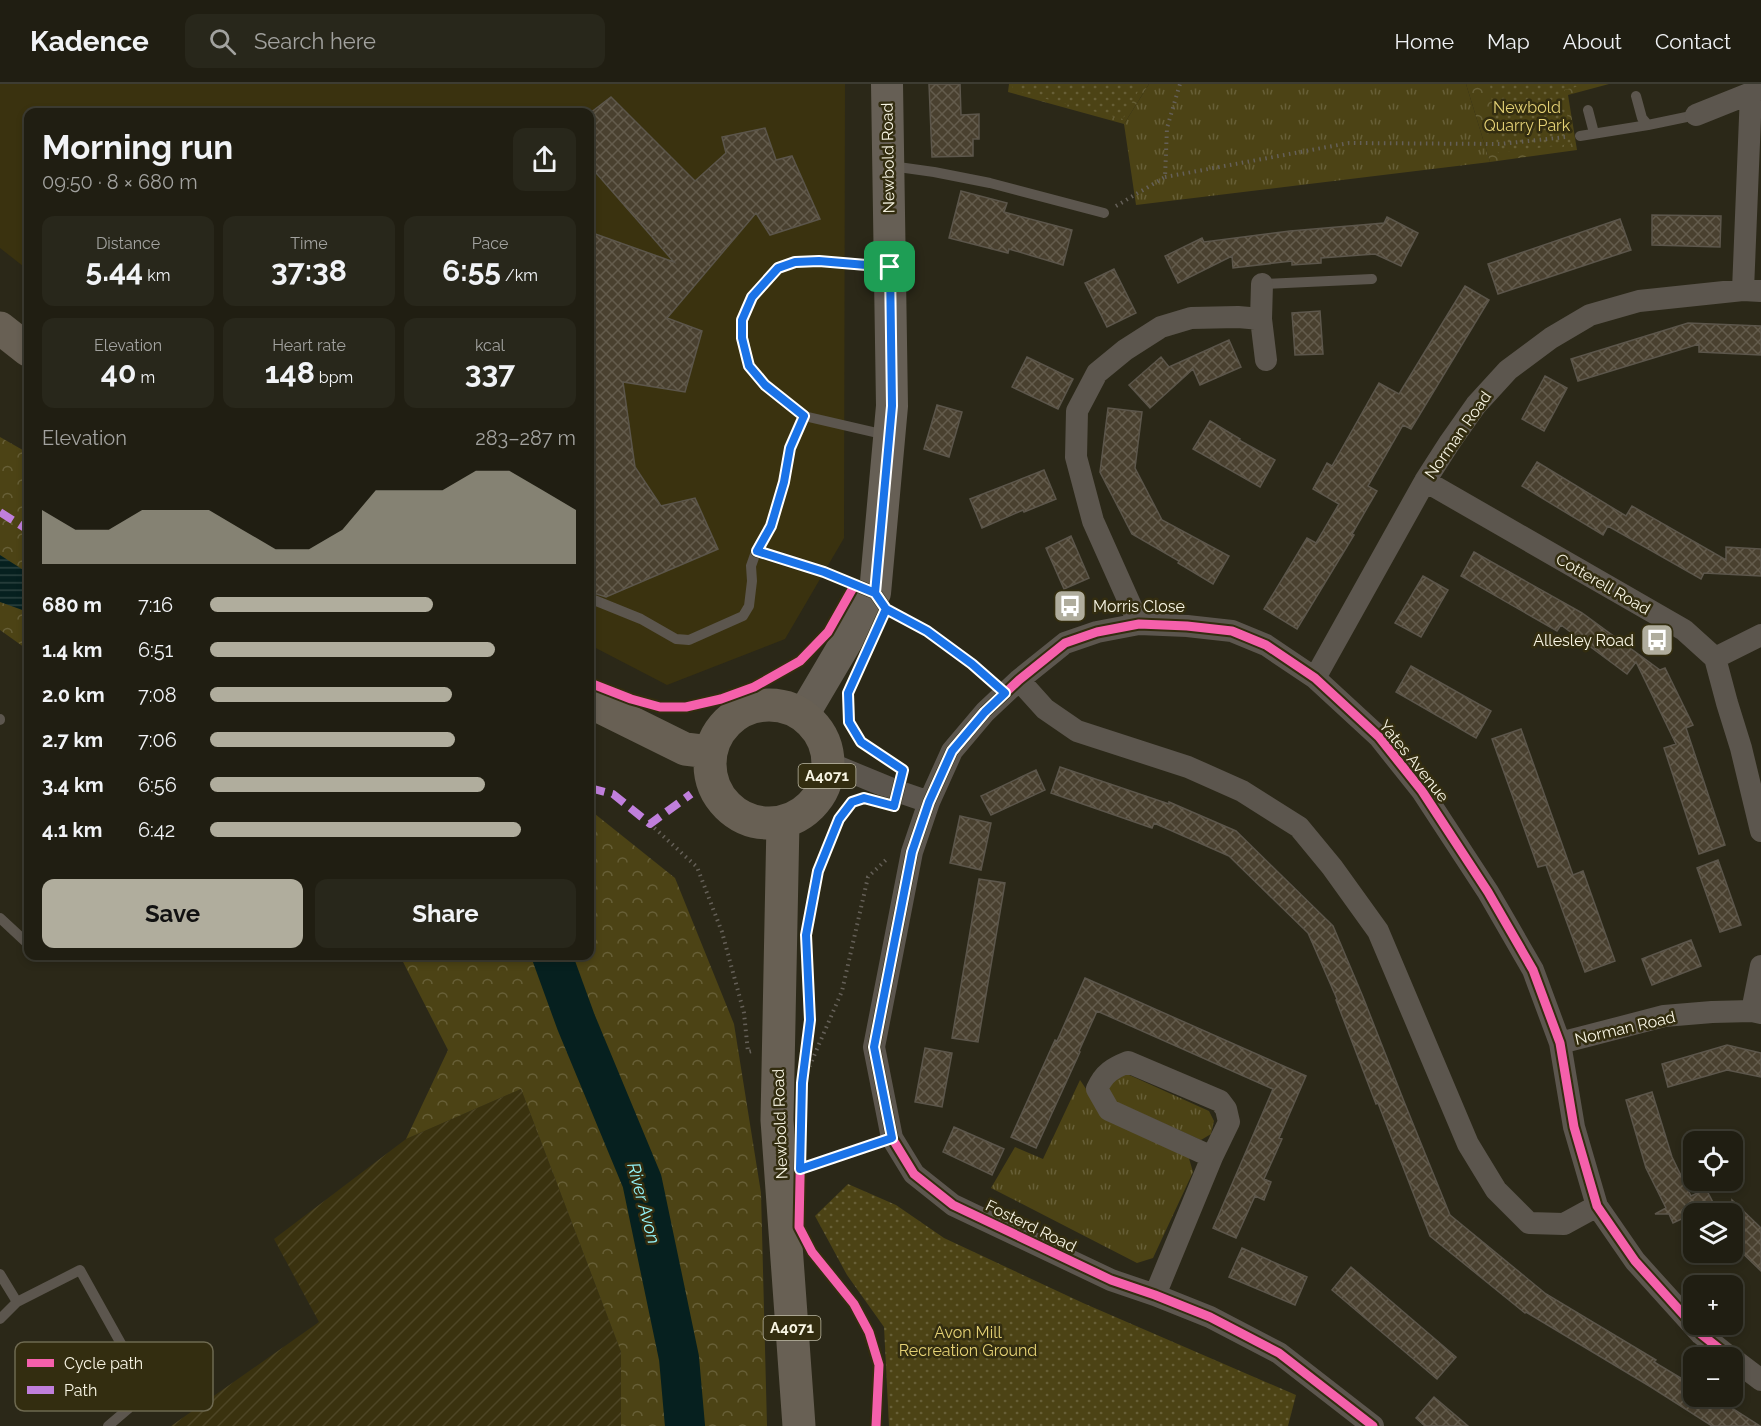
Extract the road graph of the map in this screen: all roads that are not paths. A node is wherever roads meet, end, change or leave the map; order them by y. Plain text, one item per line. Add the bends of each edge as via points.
1 (887, 84) edge
2 (1756, 91) edge
3 (1636, 96) dead end
4 (1587, 110) dead end
5 (1696, 115) joint
6 (1648, 125) junction
7 (1594, 133) junction
8 (1580, 136) road end
9 (888, 166) junction
10 (1104, 213) road end
11 (890, 267) junction
12 (1372, 279) dead end
13 (1262, 284) joint
14 (1752, 290) edge
15 (1261, 320) junction
16 (0, 328) edge
17 (24, 347) edge
18 (1266, 360) dead end
19 (804, 416) junction
20 (889, 436) junction
21 (1425, 482) junction
22 (594, 600) edge
23 (1138, 624) junction
24 (1761, 635) edge
25 (1715, 658) junction
26 (1315, 678) junction
27 (1012, 687) junction
28 (594, 704) edge
29 (803, 715) junction
30 (1751, 746) edge
31 (710, 753) junction
32 (829, 763) junction
33 (929, 802) junction
34 (783, 822) junction
35 (1761, 831) edge
36 (900, 915) joint
37 (0, 918) edge
38 (24, 940) edge
39 (1761, 966) edge
40 (1757, 1012) edge
41 (1560, 1043) junction
42 (1212, 1157) junction
43 (1597, 1206) junction
44 (0, 1274) edge
45 (1155, 1295) junction
46 (16, 1302) junction
47 (0, 1319) edge
48 (120, 1342) edge
49 (1718, 1347) edge
50 (1743, 1366) edge
51 (1761, 1380) edge
52 (126, 1411) edge
53 (108, 1426) edge
54 (799, 1426) edge
55 (1373, 1426) edge

1 - 9 main road, Newbold Road
2 - 5 street
2 - 14 street
3 - 6 lane via 1641,118
4 - 7 lane
5 - 6 lane
6 - 7 lane
7 - 8 lane
9 - 10 lane via 990,183
9 - 11 main road, Newbold Road
11 - 19 lane via 795,262 778,268 752,297 742,320 749,366 765,385
11 - 20 main road, Newbold Road
12 - 13 lane
13 - 15 street
14 - 21 street, Norman Road via 1639,302 1590,315 1508,370 1476,405
15 - 18 street
15 - 23 street via 1191,318 1161,327 1096,373 1077,411 1076,456 1094,521
16 - 17 highway
19 - 20 lane
19 - 22 lane via 790,448 771,526 751,566 749,606 743,616 689,640 676,639 641,619
20 - 29 main road, Newbold Road via 880,601
21 - 25 street, Cotterell Road via 1684,630
21 - 26 street, Norman Road
23 - 26 street, Yates Avenue via 1232,631 1266,645
23 - 27 street, Yates Avenue via 1065,643
24 - 25 street
25 - 30 street via 1727,702
26 - 41 street, Yates Avenue via 1379,737 1422,791 1533,970
27 - 33 street, Yates Avenue via 952,751
27 - 43 street via 1077,731 1188,767 1242,791 1299,827 1378,931 1467,1144 1496,1190 1529,1223 1564,1224
28 - 31 highway via 685,749
29 - 31 highway via 785,706 765,704 746,709 729,719 717,734
29 - 32 highway, A4071 via 825,744
30 - 35 street
31 - 34 highway, A4071 via 716,791 728,807 744,819 764,824
32 - 33 street
32 - 34 highway, A4071 via 826,783 817,801 802,814
33 - 36 street, Yates Avenue via 912,852
34 - 54 highway, Newbold Road / A4071 via 792,1049 777,1120
36 - 45 street, Fosterd Road via 874,1047 892,1138 914,1174 953,1205 1111,1280
37 - 38 lane
39 - 40 street
40 - 41 street, Norman Road via 1664,1016
41 - 43 street, Yates Avenue via 1574,1127
42 - 42 street via 1229,1122 1220,1101 1128,1062 1111,1068 1101,1080 1097,1089 1109,1110
42 - 45 street
43 - 49 street, Yates Avenue via 1635,1261 1701,1334
44 - 46 lane
45 - 55 street, Fosterd Road via 1210,1317 1279,1353
46 - 47 lane
46 - 48 lane via 80,1270
50 - 51 street, Yates Avenue
52 - 53 lane

